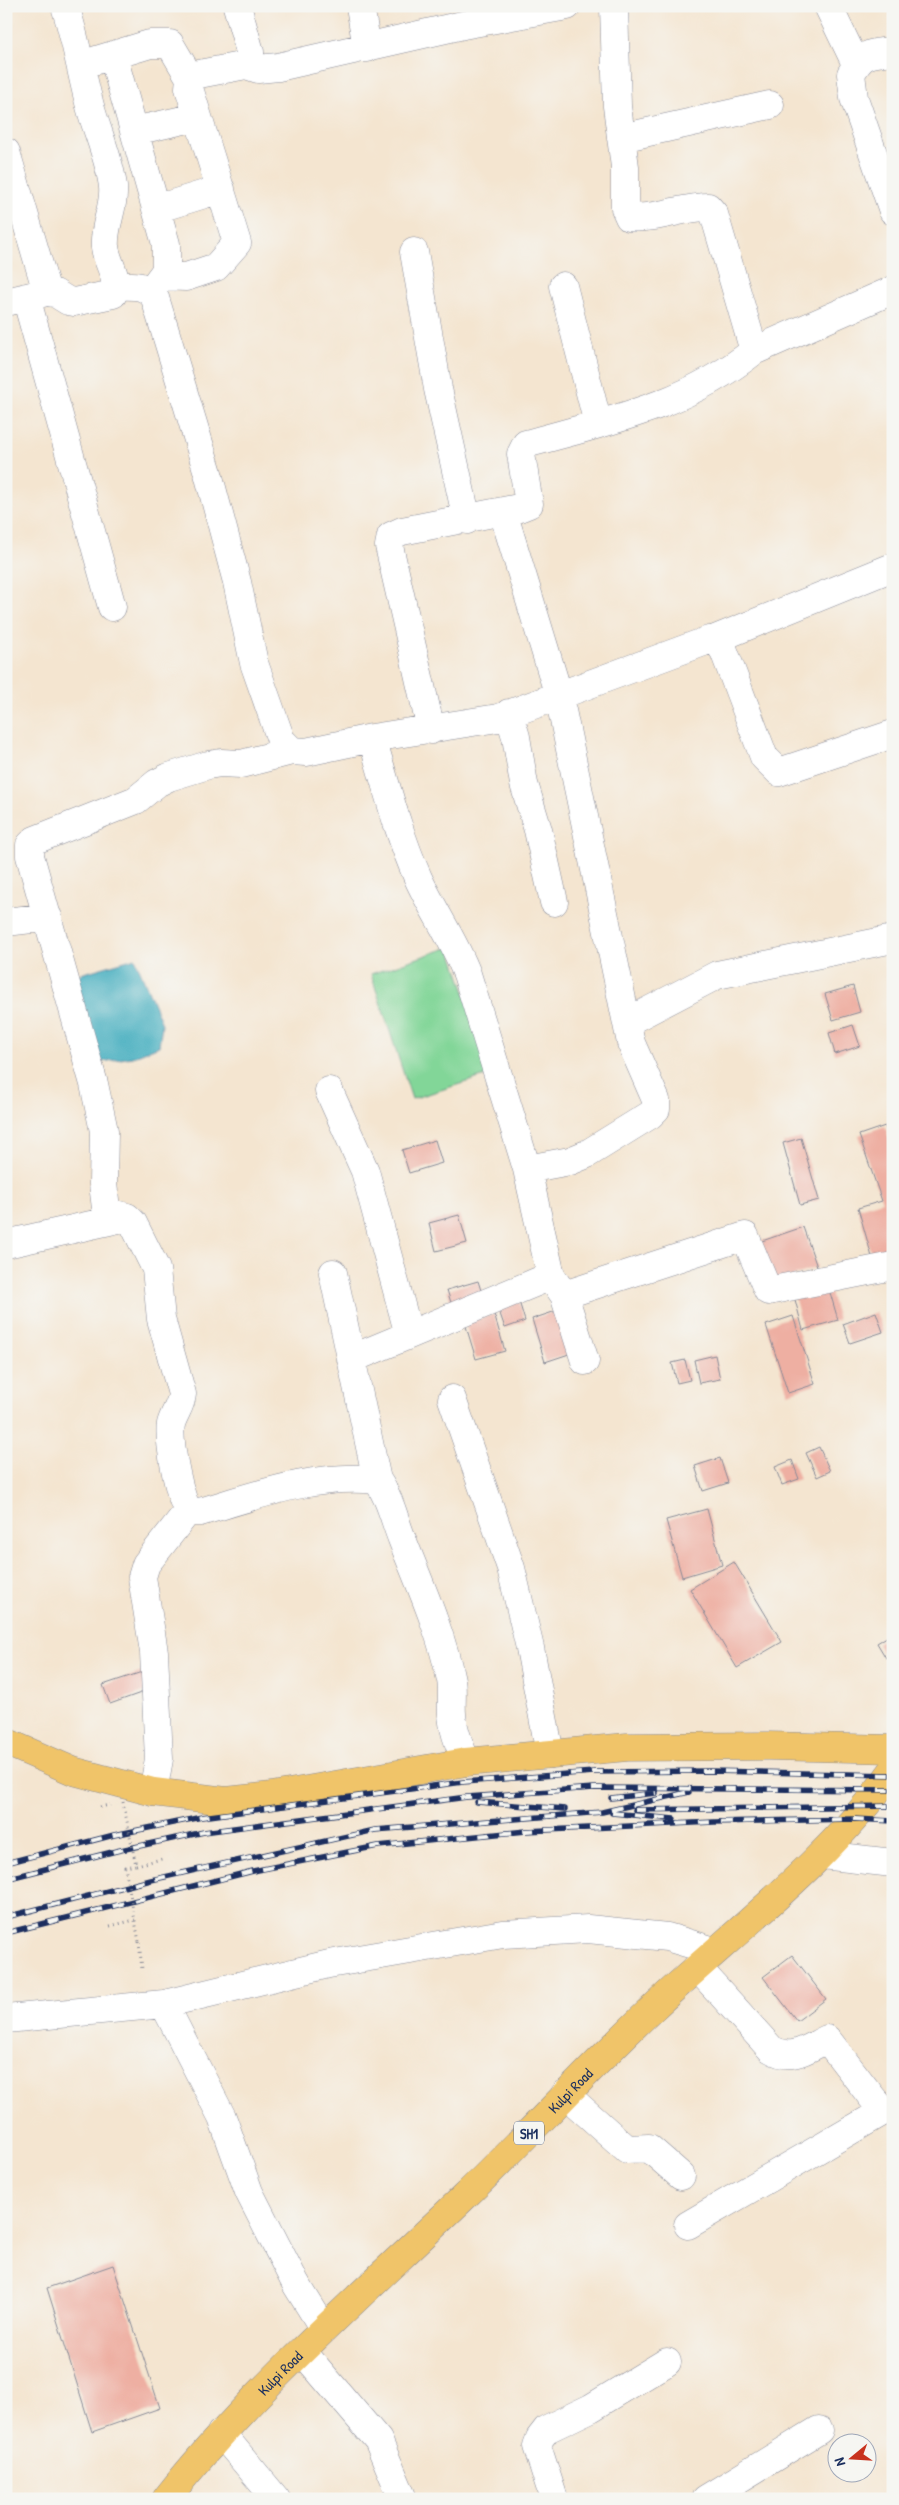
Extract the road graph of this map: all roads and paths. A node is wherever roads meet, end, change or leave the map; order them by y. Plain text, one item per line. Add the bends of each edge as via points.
1 (65, 6) edge
2 (237, 6) edge
3 (360, 6) edge
4 (567, 6) edge
5 (614, 6) edge
6 (828, 6) edge
7 (507, 11) edge
8 (367, 48) junction
9 (893, 51) edge
10 (113, 56) junction
11 (79, 64) junction
12 (856, 64) junction
13 (246, 65) junction
14 (190, 78) junction
15 (770, 105) dead end
16 (197, 117) junction
17 (134, 131) junction
18 (621, 138) junction
19 (6, 152) edge
20 (221, 189) junction
21 (156, 209) junction
22 (893, 212) edge
23 (414, 252) dead end
24 (156, 283) junction
25 (116, 286) junction
26 (563, 286) dead end
27 (893, 290) edge
28 (27, 297) edge
29 (754, 351) junction
30 (598, 424) junction
31 (503, 512) junction
32 (467, 520) junction
33 (893, 567) edge
34 (112, 607) dead end
35 (713, 640) junction
36 (560, 696) junction
37 (509, 713) junction
38 (431, 730) junction
39 (893, 734) edge
40 (372, 738) junction
41 (292, 751) junction
42 (554, 902) dead end
43 (48, 918) junction
44 (6, 922) edge
45 (893, 939) edge
46 (627, 1022) junction
47 (329, 1091) dead end
48 (527, 1169) junction
49 (127, 1218) junction
50 (6, 1244) edge
51 (893, 1266) edge
52 (333, 1273) dead end
53 (558, 1285) junction
54 (409, 1334) junction
55 (351, 1359) junction
56 (585, 1361) dead end
57 (452, 1399) dead end
58 (377, 1480) junction
59 (188, 1511) junction
60 (8, 1745) edge
61 (893, 1749) edge
62 (550, 1754) junction
63 (466, 1762) junction
64 (893, 1770) edge
65 (153, 1792) junction
66 (123, 1802) dead end
67 (822, 1855) junction
68 (162, 1859) dead end
69 (893, 1863) edge
70 (136, 1865) junction
71 (135, 1920) junction
72 (110, 1926) dead end
73 (706, 1959) junction
74 (142, 1969) dead end
75 (164, 2004) junction
76 (6, 2018) edge
77 (565, 2094) junction
78 (889, 2112) edge
79 (681, 2176) dead end
80 (688, 2225) dead end
81 (324, 2329) junction
82 (302, 2351) junction
83 (667, 2362) dead end
84 (819, 2430) dead end
85 (221, 2432) junction
86 (166, 2499) edge
87 (276, 2499) edge
88 (403, 2499) edge
89 (554, 2499) edge
90 (706, 2499) edge

1 - 11 street
2 - 13 street via 250,52
3 - 8 street
4 - 7 street
5 - 18 street
6 - 12 street
7 - 8 street
8 - 13 street via 278,67 258,69
9 - 12 street via 872,53
10 - 11 street
10 - 14 street via 150,44 170,44
10 - 17 street
11 - 25 street via 113,188 105,245
12 - 22 street via 851,74 854,98
13 - 14 street
14 - 16 street via 189,88
15 - 18 street
16 - 17 street
16 - 20 street
17 - 21 street
18 - 29 street via 625,208 629,217 644,219 698,207 708,207 714,214
19 - 28 street
20 - 21 street
20 - 24 street via 237,243 216,267
21 - 24 street via 168,256 166,270
23 - 32 street via 438,389
24 - 25 street
24 - 41 street via 155,298 208,473 259,681 280,740
25 - 28 street via 113,294 74,302 55,293
26 - 30 street
27 - 29 street
28 - 34 street
29 - 30 street via 702,387 652,408
30 - 31 street via 526,444 522,459 529,504
31 - 32 street
31 - 36 street
32 - 38 street via 402,532 391,536 389,546
33 - 35 street
35 - 36 street via 682,648
35 - 39 street via 718,642 730,665 764,757 779,772
36 - 37 street
36 - 46 street
37 - 38 street via 498,718
37 - 42 street
38 - 40 street
40 - 41 street via 306,752
40 - 48 street via 403,842 419,880 456,945 467,974
41 - 43 street via 241,764 208,765 169,777 136,800 35,840 30,845 30,856
43 - 44 street
43 - 49 street via 104,1131 104,1201 110,1213
45 - 46 street via 718,975
46 - 48 street via 634,1052 656,1100 656,1110 587,1154 570,1161
47 - 54 street via 367,1176
48 - 53 street
49 - 50 street
49 - 59 street via 142,1238 156,1269 161,1319 182,1394 181,1405 171,1425 178,1484
51 - 53 street via 768,1291 745,1236
52 - 55 street
53 - 54 street
53 - 56 street
54 - 55 street
55 - 58 street
57 - 62 street via 511,1568
58 - 59 street via 317,1481 200,1512
58 - 63 street via 390,1500 425,1595 452,1682 452,1716
59 - 65 street via 146,1564 142,1577 154,1652 159,1759
60 - 65 main road via 73,1771
61 - 62 main road via 662,1746
62 - 63 main road
63 - 65 main road via 243,1800
64 - 67 main road, Kulpi Road / SH1
66 - 70 path, bridge
67 - 69 street
67 - 73 main road, Kulpi Road / SH1
68 - 70 path
70 - 71 path, bridge via 125,1868
71 - 72 path
71 - 74 path, bridge
73 - 75 street via 667,1937 588,1929 503,1934 320,1966
73 - 77 main road, Kulpi Road / SH1
73 - 78 street via 771,2049 777,2053 796,2054 827,2039
75 - 76 street
75 - 81 street via 222,2118 249,2192 296,2284
77 - 79 street via 627,2149 649,2148
77 - 81 main road, Kulpi Road / SH1 via 466,2195
78 - 80 street
81 - 82 main road, Kulpi Road / SH1
82 - 85 main road, Kulpi Road / SH1
82 - 88 street via 378,2440
83 - 89 street via 591,2408 547,2429 537,2446
84 - 90 street
85 - 86 main road, Kulpi Road / SH1
85 - 87 street

